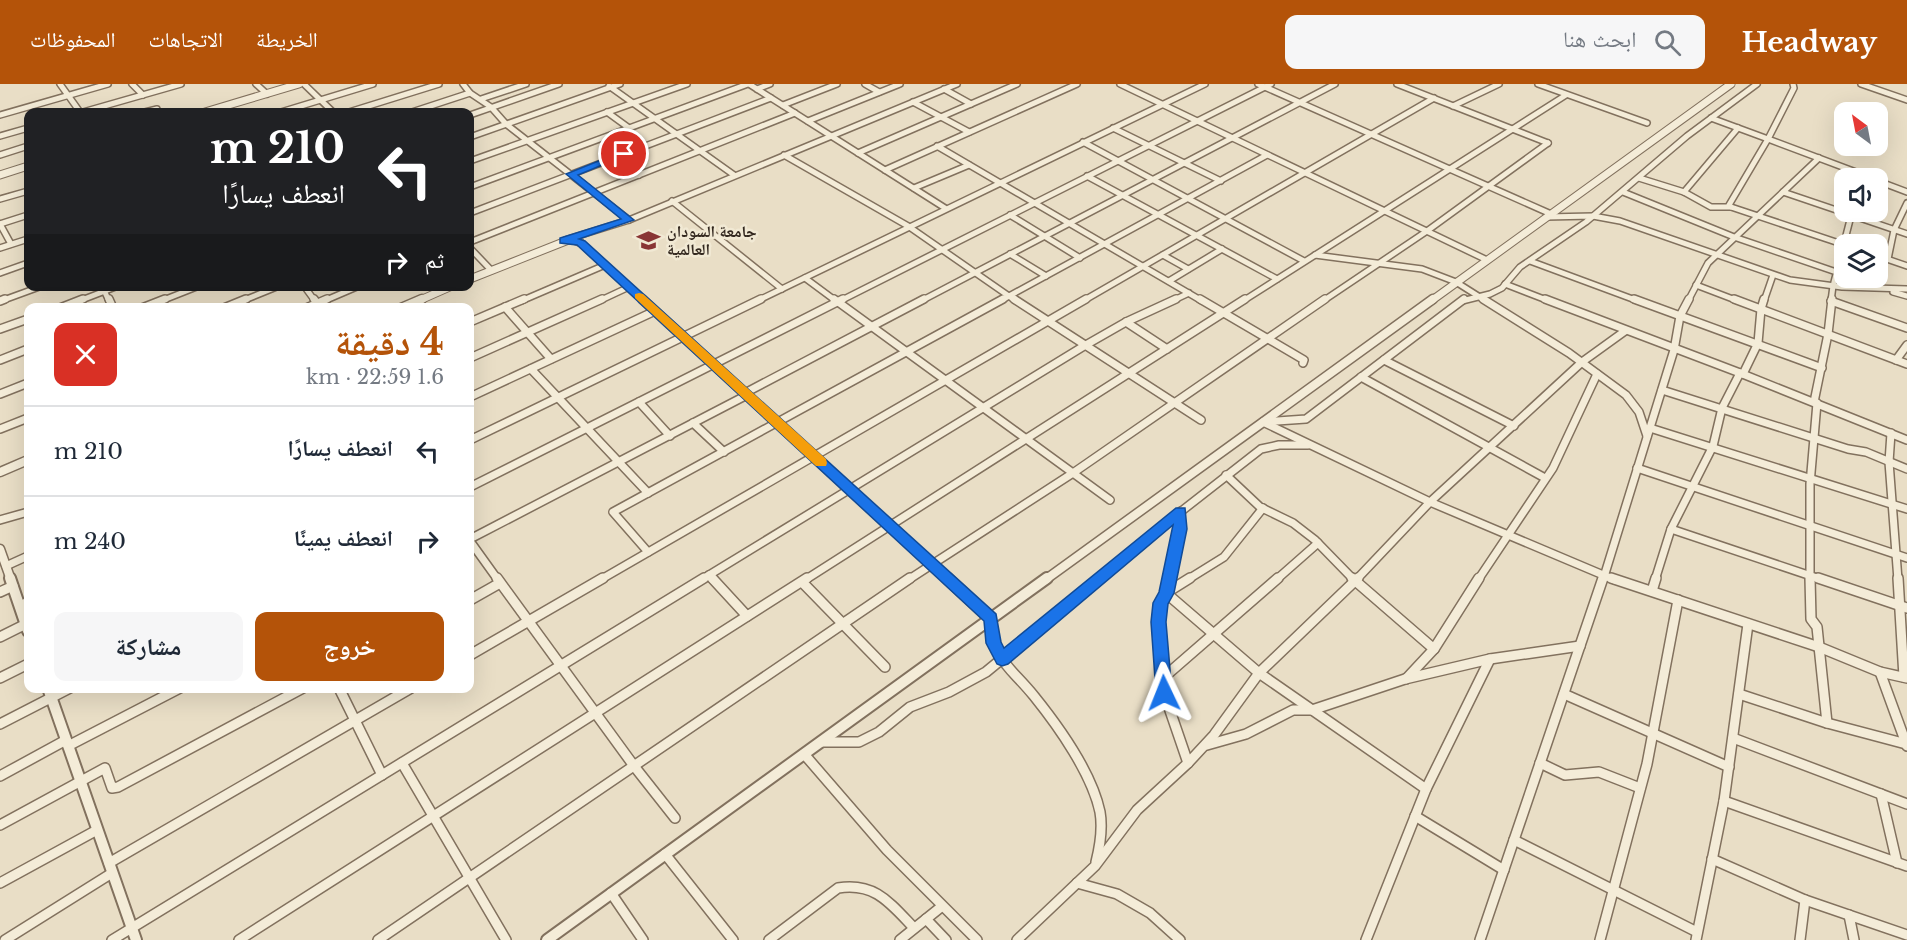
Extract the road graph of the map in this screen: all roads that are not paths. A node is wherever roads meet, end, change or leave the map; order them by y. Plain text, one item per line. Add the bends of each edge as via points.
1 (60, 84) edge
2 (108, 84) edge
3 (132, 84) edge
4 (182, 84) edge
5 (256, 84) edge
6 (299, 84) edge
7 (304, 84) edge
8 (373, 84) edge
9 (439, 84) edge
10 (463, 84) edge
11 (526, 84) edge
12 (560, 84) edge
13 (620, 84) edge
14 (687, 84) edge
15 (749, 84) edge
16 (770, 84) edge
17 (837, 84) edge
18 (865, 84) edge
19 (900, 84) edge
20 (957, 84) edge
21 (1017, 84) edge
22 (1077, 84) edge
23 (1120, 84) edge
24 (1139, 84) edge
25 (1187, 84) edge
26 (1205, 84) edge
27 (1258, 84) edge
28 (1335, 84) edge
29 (1397, 84) edge
30 (1498, 84) edge
31 (1538, 84) edge
32 (1731, 84) edge
33 (1757, 84) edge
34 (1793, 84) edge
35 (1861, 84) edge
36 (609, 86) edge
37 (1268, 86) edge
38 (1129, 88) junction
39 (1197, 88) junction
40 (757, 89) junction
41 (944, 89) junction
42 (879, 92) junction
43 (470, 93) junction
44 (267, 94) junction
45 (143, 95) junction
46 (1566, 95) junction
47 (68, 96) junction
48 (771, 98) junction
49 (481, 99) junction
50 (1434, 99) junction
51 (321, 100) junction
52 (1907, 100) edge
53 (913, 102) junction
54 (1300, 102) junction
55 (633, 103) junction
56 (971, 104) junction
57 (1162, 104) junction
58 (783, 105) junction
59 (1453, 106) junction
60 (491, 107) junction
61 (24, 108) edge
62 (25, 108) edge
63 (78, 108) edge
64 (96, 108) edge
65 (219, 108) edge
66 (294, 108) edge
67 (329, 108) edge
68 (362, 108) edge
69 (424, 108) edge
70 (607, 112) junction
71 (474, 113) edge
72 (795, 113) junction
73 (0, 115) edge
74 (941, 117) junction
75 (655, 118) junction
76 (1711, 118) junction
77 (808, 121) junction
78 (1197, 121) junction
79 (1647, 123) dead end
80 (506, 124) junction
81 (629, 128) junction
82 (1113, 128) junction
83 (24, 129) edge
84 (1512, 129) junction
85 (1738, 129) junction
86 (969, 132) junction
87 (676, 134) junction
88 (1372, 134) junction
89 (0, 136) edge
90 (474, 136) edge
91 (831, 136) junction
92 (1232, 138) junction
93 (1768, 139) junction
94 (527, 140) junction
95 (1083, 142) junction
96 (1149, 145) junction
97 (937, 146) junction
98 (24, 147) edge
99 (700, 151) junction
100 (858, 153) junction
101 (0, 155) edge
102 (784, 155) junction
103 (1267, 155) junction
104 (549, 157) junction
105 (614, 158) junction
106 (1819, 158) junction
107 (474, 160) edge
108 (1118, 161) junction
109 (1185, 162) junction
110 (969, 165) junction
111 (24, 167) edge
112 (1846, 168) edge
113 (1450, 169) junction
114 (885, 170) junction
115 (1306, 173) junction
116 (571, 174) junction
117 (0, 175) edge
118 (639, 175) junction
119 (734, 176) junction
120 (1087, 176) junction
121 (1639, 178) junction
122 (1152, 180) junction
123 (1221, 180) junction
124 (1000, 183) junction
125 (474, 185) edge
126 (1888, 185) edge
127 (1489, 186) junction
128 (914, 188) junction
129 (24, 192) edge
130 (1623, 192) junction
131 (1684, 192) junction
132 (1783, 192) junction
133 (1907, 192) edge
134 (592, 194) junction
135 (1122, 195) junction
136 (1188, 198) junction
137 (0, 200) edge
138 (672, 201) junction
139 (1035, 203) junction
140 (1907, 203) edge
141 (1731, 207) junction
142 (945, 208) junction
143 (1834, 208) edge
144 (474, 211) edge
145 (1383, 211) junction
146 (1010, 215) junction
147 (1159, 215) junction
148 (1549, 215) junction
149 (24, 216) edge
150 (1593, 216) junction
151 (1758, 216) junction
152 (1226, 219) junction
153 (629, 220) junction
154 (1874, 222) edge
155 (1070, 223) junction
156 (0, 224) edge
157 (908, 226) junction
158 (1894, 230) junction
159 (1427, 231) junction
160 (1907, 234) edge
161 (1197, 235) junction
162 (1044, 236) junction
163 (1734, 237) junction
164 (24, 239) edge
165 (474, 240) edge
166 (564, 240) junction
167 (1834, 241) edge
168 (11, 244) junction
169 (1105, 244) junction
170 (0, 248) edge
171 (942, 249) junction
172 (1222, 249) junction
173 (474, 252) edge
174 (1010, 254) junction
175 (1715, 254) junction
176 (1163, 255) junction
177 (1315, 255) junction
178 (1080, 258) junction
179 (1888, 259) joint
180 (1487, 260) junction
181 (1304, 261) junction
182 (1530, 261) junction
183 (1380, 263) junction
184 (24, 264) edge
185 (0, 265) edge
186 (604, 265) junction
187 (1143, 266) junction
188 (1907, 266) edge
189 (491, 270) junction
190 (1188, 270) junction
191 (1834, 271) edge
192 (2, 272) edge
193 (975, 272) junction
194 (1773, 275) junction
195 (1046, 276) junction
196 (474, 277) edge
197 (805, 278) junction
198 (1277, 279) junction
199 (1169, 281) junction
200 (1834, 281) edge
201 (1456, 282) junction
202 (1505, 284) junction
203 (1696, 285) junction
204 (628, 286) junction
205 (1833, 286) junction
206 (1882, 288) edge
207 (782, 289) junction
208 (1885, 289) junction
209 (1907, 289) edge
210 (28, 291) edge
211 (98, 291) edge
212 (186, 291) edge
213 (266, 291) edge
214 (348, 291) edge
215 (440, 291) edge
216 (1189, 292) junction
217 (1009, 296) junction
218 (1481, 296) junction
219 (1907, 296) edge
220 (0, 301) edge
221 (1831, 301) junction
222 (838, 302) junction
223 (71, 303) edge
224 (155, 303) edge
225 (236, 303) edge
226 (322, 303) edge
227 (412, 303) edge
228 (505, 307) junction
229 (1761, 309) junction
230 (655, 311) junction
231 (1224, 313) junction
232 (1680, 316) junction
233 (24, 320) edge
234 (474, 320) edge
235 (1047, 321) junction
236 (1126, 322) junction
237 (872, 327) junction
238 (1907, 327) edge
239 (0, 329) edge
240 (1625, 331) junction
241 (527, 332) junction
242 (1828, 334) junction
243 (684, 338) junction
244 (1267, 338) junction
245 (1758, 343) junction
246 (1907, 345) edge
247 (1084, 346) junction
248 (1167, 349) junction
249 (1674, 350) junction
250 (24, 351) edge
251 (906, 352) junction
252 (474, 356) edge
253 (551, 359) junction
254 (0, 360) edge
255 (1384, 360) junction
256 (1896, 360) junction
257 (1582, 362) junction
258 (1303, 363) dead end
259 (713, 364) junction
260 (1907, 364) edge
261 (1822, 368) junction
262 (531, 369) junction
263 (1742, 373) junction
264 (1127, 374) junction
265 (1597, 374) junction
266 (1361, 377) junction
267 (945, 380) junction
268 (24, 385) edge
269 (1662, 390) junction
270 (0, 394) edge
271 (746, 394) junction
272 (474, 395) edge
273 (558, 398) junction
274 (639, 402) junction
275 (1173, 403) junction
276 (1815, 403) junction
277 (983, 407) junction
278 (1722, 408) junction
279 (24, 419) edge
280 (1201, 420) dead end
281 (1263, 422) junction
282 (693, 423) junction
283 (777, 423) junction
284 (1514, 426) junction
285 (587, 428) junction
286 (0, 429) edge
287 (1649, 432) junction
288 (1891, 433) junction
289 (670, 436) junction
290 (1812, 437) junction
291 (474, 438) edge
292 (1026, 439) junction
293 (1907, 440) edge
294 (1315, 446) junction
295 (1713, 446) junction
296 (1491, 447) junction
297 (724, 452) junction
298 (814, 456) junction
299 (24, 462) edge
300 (619, 462) junction
301 (1889, 462) junction
302 (1637, 468) junction
303 (1907, 469) edge
304 (0, 472) edge
305 (1073, 473) junction
306 (1226, 475) junction
307 (1545, 478) junction
308 (1810, 478) junction
309 (474, 485) edge
310 (1692, 486) junction
311 (850, 489) junction
312 (648, 493) junction
313 (1110, 500) dead end
314 (1430, 502) junction
315 (1894, 505) junction
316 (1263, 508) junction
317 (1907, 509) edge
318 (1180, 511) junction
319 (24, 513) edge
320 (0, 520) edge
321 (890, 525) junction
322 (1809, 525) junction
323 (1671, 529) junction
324 (1507, 534) junction
325 (474, 538) edge
326 (1318, 543) junction
327 (474, 546) edge
328 (0, 552) edge
329 (648, 552) junction
330 (1896, 555) junction
331 (24, 558) edge
332 (1907, 560) edge
333 (931, 564) junction
334 (6, 566) junction
335 (709, 575) junction
336 (1604, 576) junction
337 (1810, 576) junction
338 (1355, 581) junction
339 (802, 582) junction
340 (500, 583) junction
341 (13, 586) junction
342 (1652, 591) junction
343 (0, 592) edge
344 (1166, 593) junction
345 (474, 598) edge
346 (1677, 600) junction
347 (24, 604) edge
348 (1903, 606) edge
349 (747, 616) junction
350 (991, 618) junction
351 (528, 621) junction
352 (843, 624) junction
353 (1748, 624) junction
354 (24, 628) edge
355 (1214, 634) junction
356 (0, 636) edge
357 (1580, 646) junction
358 (1819, 647) junction
359 (1434, 649) junction
360 (474, 653) edge
361 (1002, 659) junction
362 (1490, 659) junction
363 (24, 666) edge
364 (561, 666) junction
365 (885, 667) dead end
366 (1880, 672) junction
367 (1259, 673) junction
368 (0, 678) edge
369 (1163, 678) junction
370 (1906, 678) edge
371 (1405, 679) junction
372 (50, 693) edge
373 (170, 693) edge
374 (294, 693) edge
375 (341, 693) edge
376 (403, 693) edge
377 (1564, 694) junction
378 (1739, 694) junction
379 (1312, 710) junction
380 (595, 713) junction
381 (355, 721) junction
382 (1827, 723) junction
383 (0, 724) edge
384 (1652, 734) junction
385 (1732, 738) junction
386 (821, 742) junction
387 (67, 743) junction
388 (1205, 745) junction
389 (1907, 745) edge
390 (804, 754) junction
391 (402, 763) junction
392 (1188, 763) junction
393 (1540, 763) junction
394 (634, 766) junction
395 (1729, 767) junction
396 (382, 775) junction
397 (0, 776) edge
398 (80, 780) junction
399 (1640, 788) junction
400 (1426, 789) junction
401 (1881, 794) junction
402 (1724, 801) junction
403 (1907, 804) edge
404 (433, 816) junction
405 (1415, 816) junction
406 (675, 818) dead end
407 (0, 825) edge
408 (97, 830) junction
409 (1514, 840) junction
410 (665, 854) junction
411 (1712, 859) junction
412 (1902, 864) edge
413 (1095, 866) junction
414 (110, 868) junction
415 (1504, 870) junction
416 (470, 878) junction
417 (0, 883) edge
418 (1077, 883) junction
419 (1613, 891) junction
420 (611, 893) junction
421 (1805, 900) junction
422 (941, 907) junction
423 (1849, 915) junction
424 (926, 919) junction
425 (131, 928) junction
426 (914, 928) junction
427 (1894, 935) edge
428 (1907, 935) edge
429 (1696, 936) edge
430 (639, 939) edge
431 (5, 940) edge
432 (112, 940) edge
433 (136, 940) edge
434 (239, 940) edge
435 (378, 940) edge
436 (506, 940) edge
437 (547, 940) edge
438 (733, 940) edge
439 (769, 940) edge
440 (900, 940) edge
441 (946, 940) edge
442 (977, 940) edge
443 (1017, 940) edge
444 (1180, 940) edge
445 (1366, 940) edge
446 (1480, 940) edge
447 (1600, 940) edge
448 (1800, 940) edge
449 (1854, 940) edge

1 - 47 street
2 - 47 street
3 - 45 street
4 - 45 street
5 - 44 street
6 - 44 street
7 - 51 street
8 - 51 street
9 - 68 street
10 - 43 street
11 - 49 street
12 - 60 street
13 - 36 street
14 - 55 street
15 - 40 street
15 - 75 street
16 - 40 street
17 - 58 street
18 - 42 street
19 - 42 street
20 - 41 street
21 - 56 street
22 - 86 street
23 - 38 street
24 - 38 street
25 - 39 street
26 - 39 street
27 - 37 street
28 - 54 street
29 - 50 street
30 - 59 street
31 - 46 street
32 - 148 street
33 - 76 street
34 - 93 street
35 - 52 street
36 - 55 street
36 - 80 street
37 - 54 street
37 - 78 street
38 - 57 street
39 - 57 street
40 - 48 street
41 - 53 street
41 - 56 street
42 - 77 street
43 - 49 street
43 - 69 street
44 - 65 street
45 - 64 street
46 - 79 street
46 - 84 street
47 - 62 street
47 - 63 street
48 - 58 street
48 - 87 street
49 - 60 street
50 - 59 street
50 - 88 street
51 - 66 street
51 - 67 street
53 - 74 street
53 - 91 street
54 - 88 street
54 - 92 street
55 - 70 street
55 - 75 street
56 - 74 street
57 - 78 street
57 - 82 street
58 - 72 street
59 - 84 street
60 - 71 street
60 - 80 street
61 - 73 street
70 - 81 street
70 - 94 street
72 - 77 street
72 - 99 street
74 - 86 street
74 - 100 street
75 - 81 street
75 - 87 street
76 - 85 street
76 - 121 street
77 - 91 street
78 - 92 street
78 - 96 street
80 - 90 street
80 - 94 street
81 - 104 street
82 - 95 street
82 - 96 street
83 - 89 street
84 - 113 street
84 - 127 street via 1548,144
85 - 93 street
85 - 131 street
86 - 97 street
87 - 99 street
87 - 105 street
88 - 113 street
88 - 115 street
91 - 100 street
91 - 102 street
92 - 103 street
92 - 109 street
93 - 106 street
93 - 141 street
94 - 104 street
94 - 107 street
95 - 108 street
95 - 124 street
96 - 108 street
96 - 109 street
97 - 110 street
97 - 114 street
98 - 101 street
99 - 118 street
99 - 119 street
100 - 114 street
102 - 119 street
102 - 157 street
103 - 115 street
103 - 123 street
104 - 116 street
104 - 125 street
105 - 116 street
105 - 118 street
106 - 112 street
106 - 132 street
108 - 120 street
108 - 122 street
109 - 122 street
109 - 123 street
110 - 124 street
110 - 128 street
111 - 117 street
113 - 127 street
113 - 145 street
114 - 128 street
115 - 145 street
115 - 152 street
116 - 134 street
116 - 144 street
118 - 134 street
119 - 138 street
120 - 135 street
120 - 139 street
121 - 130 street
121 - 131 street
122 - 135 street
122 - 136 street
123 - 136 street
124 - 139 street
124 - 142 street
126 - 133 street
127 - 148 street
127 - 159 street
128 - 142 street
129 - 137 street
130 - 150 street
130 - 163 street
131 - 141 street via 1711,207
132 - 143 street
132 - 151 street
134 - 153 street
134 - 165 street
135 - 147 street
135 - 155 street
136 - 147 street
136 - 152 street
138 - 153 street
138 - 207 street
139 - 146 street
139 - 155 street
140 - 158 street
141 - 151 street
142 - 157 street
145 - 159 street
145 - 177 street
146 - 162 street
146 - 171 street
147 - 161 street
147 - 169 street
148 - 150 street
148 - 180 street
149 - 156 street
150 - 175 street via 1620,221
150 - 182 street
151 - 163 street
151 - 167 street
152 - 161 street
152 - 181 street
153 - 166 street
154 - 158 street
155 - 162 street
155 - 169 street
156 - 168 street
157 - 171 street
157 - 197 street
158 - 160 street
158 - 179 street
159 - 180 street
159 - 183 street
161 - 172 street
161 - 176 street
162 - 174 street
162 - 178 street
163 - 175 street
163 - 191 street
164 - 168 street
166 - 186 street via 581,243
166 - 189 street
168 - 170 street
169 - 178 street
169 - 187 street
171 - 193 street
171 - 222 street
172 - 190 street
172 - 198 street
173 - 189 street
174 - 193 street
174 - 195 street
175 - 194 street
175 - 203 street
176 - 187 street
176 - 190 street
177 - 181 street
177 - 183 street
178 - 195 street
179 - 188 street
180 - 201 street
181 - 198 street
182 - 202 street
182 - 232 street
183 - 201 street via 1429,271
183 - 244 street
184 - 192 street
185 - 192 street
186 - 204 street
186 - 228 street
187 - 199 street
187 - 235 street
189 - 196 street
190 - 199 street
193 - 217 street
193 - 237 street
194 - 205 street
194 - 229 street
195 - 217 street
197 - 207 street
197 - 222 street
198 - 231 street
199 - 216 street
200 - 205 street
201 - 218 street
201 - 281 street
202 - 218 street
202 - 240 street
203 - 229 street
203 - 232 street
204 - 230 street
204 - 241 street
205 - 208 street
205 - 221 street
206 - 208 street
207 - 243 street
208 - 209 street
208 - 219 street
210 - 220 street
211 - 223 street
212 - 224 street
213 - 225 street
214 - 226 street
215 - 227 street
216 - 231 street
216 - 236 street
217 - 235 street
217 - 251 street
218 - 255 street via 1464,299
218 - 257 street
221 - 238 street
221 - 242 street
222 - 237 street
222 - 259 street
228 - 234 street
228 - 241 street
229 - 242 street
229 - 245 street
230 - 243 street
230 - 253 street
231 - 244 street
231 - 248 street
232 - 245 street
232 - 249 street
233 - 239 street
235 - 247 street
235 - 267 street
236 - 247 street
236 - 248 street
237 - 251 street
237 - 271 street
240 - 249 street
240 - 257 street
241 - 252 street
241 - 253 street
242 - 256 street
242 - 261 street
243 - 259 street
243 - 273 street
244 - 258 street via 1304,360
244 - 275 street
245 - 261 street
245 - 263 street
246 - 256 street
247 - 264 street
247 - 277 street
248 - 264 street
249 - 263 street
249 - 269 street
250 - 254 street
251 - 267 street
251 - 283 street
253 - 262 street
255 - 266 street
255 - 284 street
256 - 260 street
257 - 265 street
257 - 284 street
259 - 271 street
259 - 274 street
261 - 276 street
262 - 272 street
262 - 273 street
263 - 276 street
263 - 278 street
264 - 275 street
264 - 292 street
265 - 287 street via 1626,395
265 - 307 street
266 - 281 street via 1306,419
266 - 296 street
267 - 277 street
267 - 298 street
268 - 270 street
269 - 278 street
269 - 287 street
271 - 282 street
271 - 283 street
273 - 285 street
273 - 291 street
274 - 285 street
274 - 289 street
275 - 280 street
275 - 305 street
276 - 288 street
276 - 290 street
277 - 292 street
277 - 311 street
278 - 290 street
278 - 295 street
279 - 286 street
281 - 294 street
281 - 350 street
282 - 289 street
282 - 297 street
283 - 297 street
283 - 298 street
284 - 296 street
285 - 300 street
285 - 309 street
287 - 295 street
287 - 302 street
288 - 293 street
288 - 301 street
289 - 300 street
290 - 301 street
290 - 308 street
292 - 305 street
292 - 321 street
294 - 306 street via 1279,445 1262,449
294 - 314 street
295 - 308 street
295 - 310 street
296 - 307 street
296 - 314 street
297 - 312 street
298 - 311 street
298 - 329 street
299 - 304 street
300 - 312 street
300 - 325 street
301 - 303 street
301 - 315 street
302 - 310 street
302 - 336 street
305 - 313 street
305 - 333 street
306 - 316 street
306 - 318 street
307 - 324 street
308 - 315 street
308 - 322 street
310 - 322 street
310 - 323 street
311 - 321 street
311 - 335 street
312 - 329 street via 613,512
314 - 324 street
314 - 338 street
315 - 317 street
315 - 330 street
316 - 326 street via 1293,523
316 - 344 street via 1224,557
318 - 344 street via 1180,529
318 - 361 street
319 - 320 street
321 - 333 street
321 - 339 street
322 - 330 street
322 - 337 street
323 - 337 street
323 - 342 street
324 - 336 street
324 - 359 street
326 - 338 street
326 - 355 street
327 - 340 street
328 - 334 street
329 - 351 street
330 - 332 street
330 - 348 street
331 - 334 street
333 - 350 street
333 - 352 street
334 - 341 street
335 - 349 street
335 - 364 street
336 - 342 street
336 - 357 street
337 - 348 street
337 - 358 street via 1811,619 1817,627
338 - 359 street
338 - 367 street
339 - 349 street
339 - 352 street
340 - 345 street
340 - 351 street
341 - 343 street
341 - 347 street
342 - 346 street
344 - 355 street
344 - 369 street via 1160,603 1159,622
346 - 353 street
346 - 384 street
348 - 370 street
349 - 380 street
350 - 361 street via 993,643
350 - 386 street
351 - 360 street
351 - 364 street
352 - 365 street
352 - 394 street
353 - 358 street
353 - 378 street
354 - 356 street
355 - 367 street
355 - 369 street
357 - 362 street
357 - 377 street
358 - 366 street
358 - 382 street
359 - 371 street
361 - 386 street via 949,692 910,707 879,732 859,742
361 - 413 street via 1035,697 1082,768 1100,810 1101,837
362 - 371 street
362 - 400 street
363 - 368 street
364 - 380 street
364 - 391 street
366 - 370 street
366 - 389 street
367 - 379 street
367 - 388 street
369 - 392 street via 1164,693
371 - 379 street
372 - 383 street
372 - 387 street
373 - 387 street
374 - 398 street via 118,787 112,788 105,768
375 - 381 street
376 - 381 street
377 - 384 street
377 - 393 street
378 - 382 street
378 - 385 street
379 - 388 street via 1293,710 1246,734
379 - 400 street
380 - 394 street
380 - 404 street
381 - 396 street
381 - 414 street
382 - 389 street
384 - 395 street
384 - 399 street
385 - 395 street
385 - 401 street
386 - 390 street
387 - 397 street
387 - 398 street
388 - 392 street
390 - 410 street
390 - 422 street
391 - 396 street
391 - 404 street
392 - 413 street via 1137,810
393 - 399 street via 1565,775 1599,772
393 - 409 street
394 - 406 street
394 - 416 street
395 - 402 street
396 - 425 street
398 - 407 street
398 - 408 street
399 - 419 street
400 - 405 street
401 - 403 street
401 - 412 street
402 - 411 street
402 - 412 street
404 - 416 street
404 - 434 street
405 - 415 street
405 - 445 street
408 - 414 street
408 - 417 street
409 - 415 street
409 - 419 street
410 - 420 street
410 - 438 street
411 - 421 street
411 - 429 street
413 - 418 street
414 - 425 street
414 - 431 street
415 - 446 street
416 - 435 street
416 - 436 street
418 - 443 street
418 - 444 street via 1117,894 1150,913
419 - 429 street
419 - 447 street
420 - 430 street
420 - 437 street
421 - 423 street
421 - 448 street
422 - 424 street
422 - 442 street
423 - 427 street
423 - 449 street
424 - 426 street
424 - 441 street
425 - 432 street
425 - 433 street
426 - 439 street via 879,892 869,887 845,886
426 - 440 street
427 - 428 street

